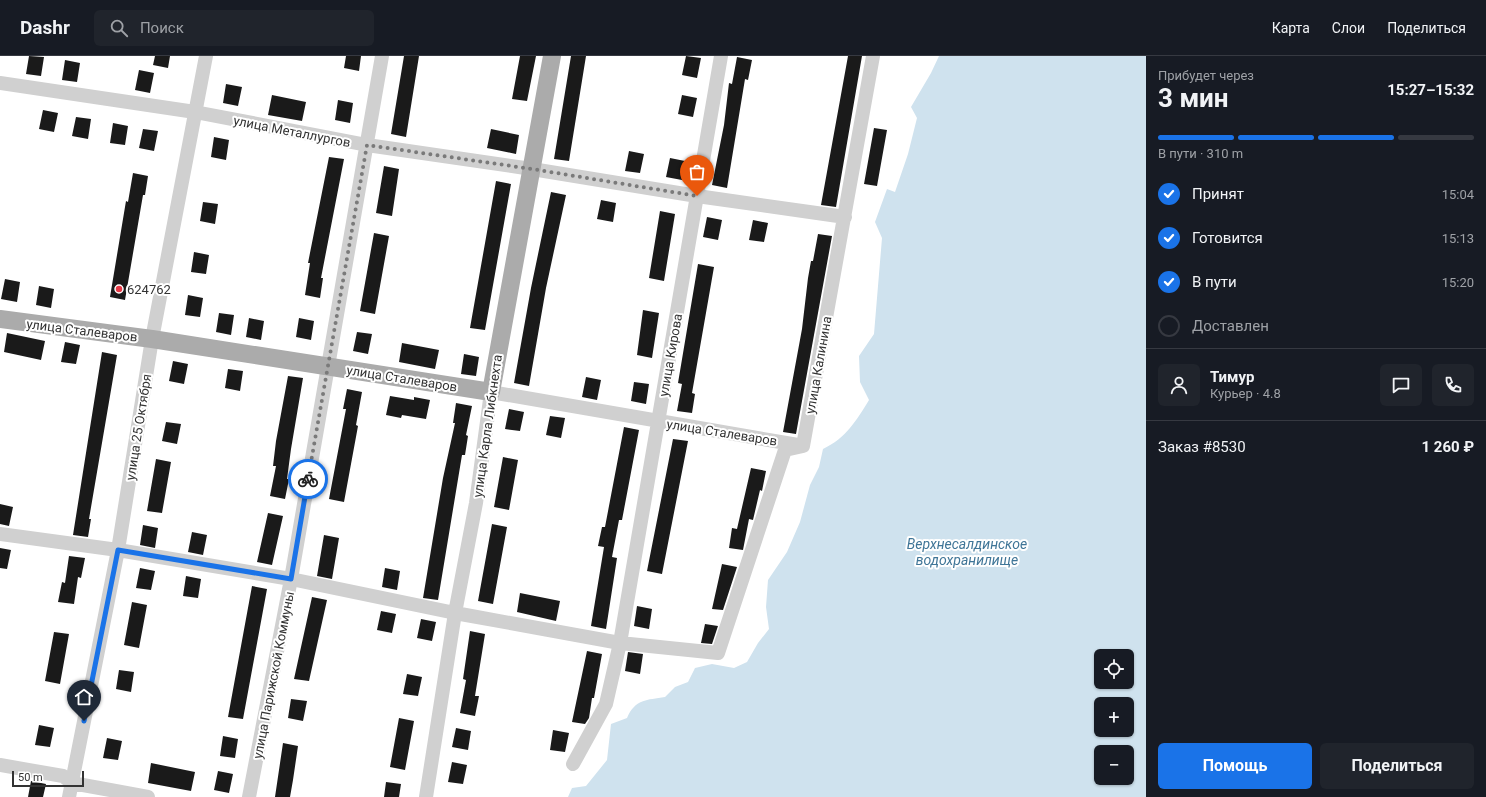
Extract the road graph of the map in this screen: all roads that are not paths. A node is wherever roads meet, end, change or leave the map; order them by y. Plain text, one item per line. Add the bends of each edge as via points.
1 (206, 56) edge
2 (382, 56) edge
3 (552, 56) edge
4 (721, 56) edge
5 (872, 56) edge
6 (0, 83) edge
7 (195, 112) junction
8 (367, 145) junction
9 (532, 169) junction
10 (697, 196) junction
11 (845, 217) junction
12 (0, 319) edge
13 (152, 339) junction
14 (328, 366) junction
15 (491, 392) junction
16 (659, 422) junction
17 (803, 446) junction
18 (0, 534) edge
19 (118, 550) junction
20 (291, 579) junction
21 (455, 613) junction
22 (620, 643) junction
23 (573, 764) dead end
24 (0, 765) edge
25 (71, 790) edge
26 (148, 797) edge
27 (250, 797) edge
28 (426, 797) edge

1 - 7 street, улица 25 Октября
2 - 8 street, улица Парижской Коммуны
3 - 9 main road, улица Карла Либкнехта
4 - 10 street, улица Кирова
5 - 11 street, улица Калинина
6 - 7 street, улица Металлургов
7 - 8 street, улица Металлургов
7 - 13 street, улица 25 Октября
8 - 9 street, улица Металлургов
8 - 14 street, улица Парижской Коммуны
9 - 10 street, улица Металлургов
9 - 15 main road, улица Карла Либкнехта
10 - 11 street, улица Металлургов
10 - 16 street, улица Кирова
11 - 17 street, улица Калинина
12 - 13 main road, улица Сталеваров
13 - 14 main road, улица Сталеваров
13 - 19 street, улица 25 Октября
14 - 15 main road, улица Сталеваров
14 - 20 street, улица Парижской Коммуны
15 - 16 street, улица Сталеваров
15 - 21 street, улица Карла Либкнехта via 476,503
16 - 17 street, улица Сталеваров
16 - 22 street, улица Кирова
17 - 22 street via 785,450 718,653
18 - 19 street
19 - 20 street
19 - 25 street, улица 25 Октября
20 - 21 street
20 - 27 street, улица Парижской Коммуны
21 - 22 street
21 - 28 street, улица Карла Либкнехта
22 - 23 street, улица Кирова via 606,704
24 - 25 street via 63,776
25 - 26 street

